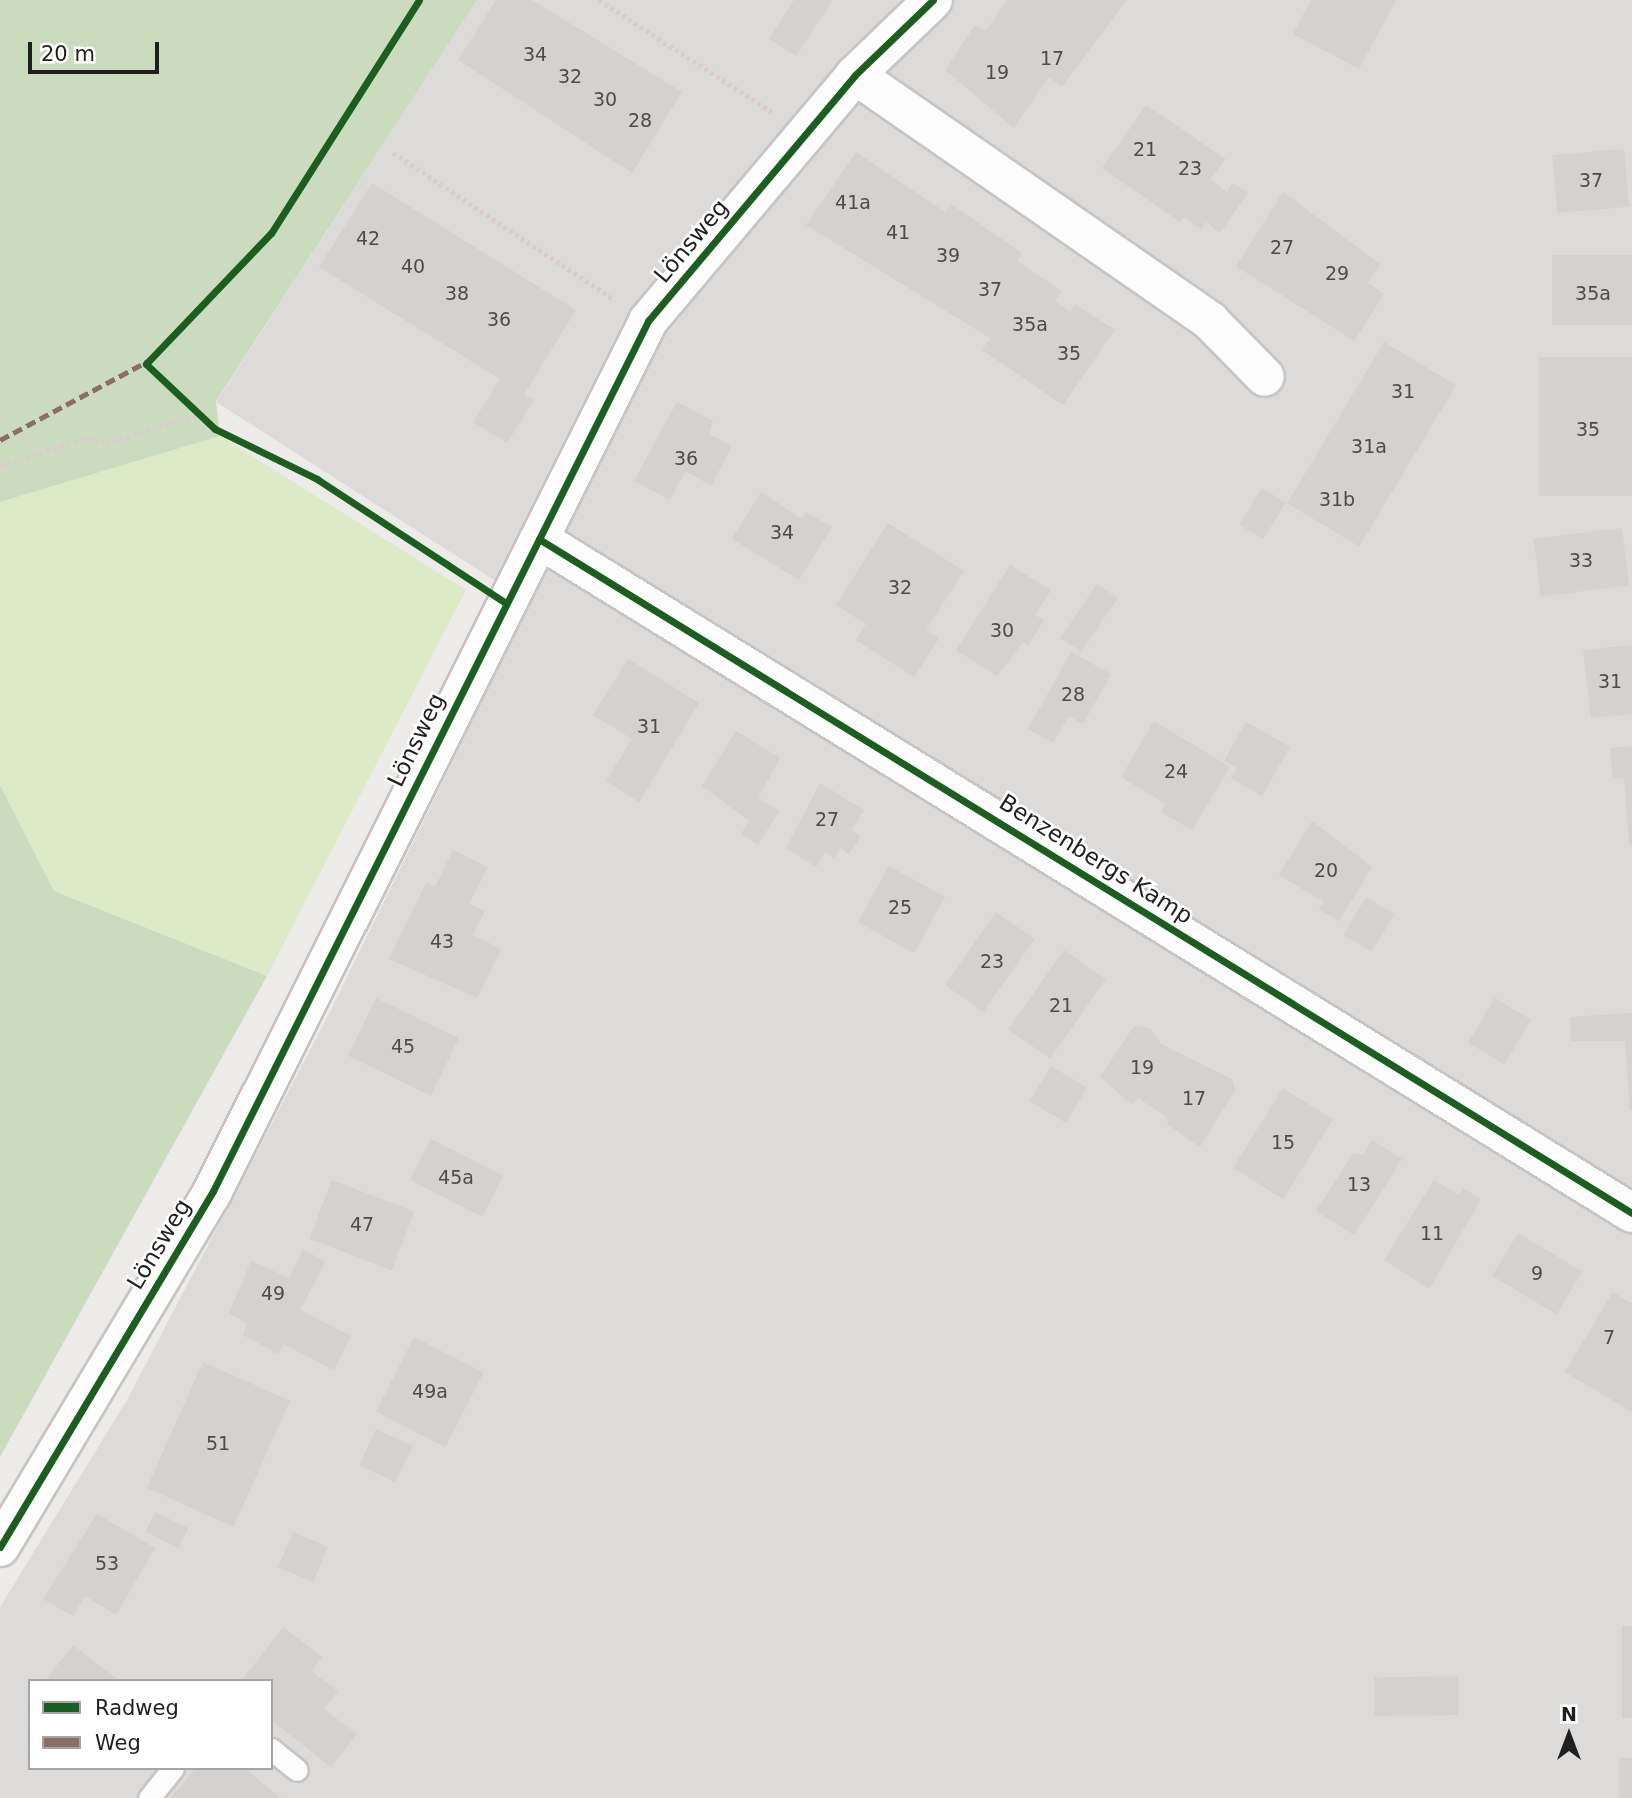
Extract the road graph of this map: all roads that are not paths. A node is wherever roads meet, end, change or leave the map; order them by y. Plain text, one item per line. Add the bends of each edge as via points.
1 (933, 0) edge
2 (855, 75) junction
3 (1265, 377) dead end
4 (539, 539) junction
5 (1632, 1213) edge
6 (0, 1547) edge
7 (273, 1751) edge
8 (171, 1770) edge
9 (297, 1770) dead end
10 (149, 1798) edge

1 - 2 street, Lönsweg
2 - 3 street via 1210,321
2 - 4 street, Lönsweg via 648,321
4 - 5 street, Benzenbergs Kamp
4 - 6 street, Lönsweg via 213,1191
7 - 9 lane
8 - 10 lane

